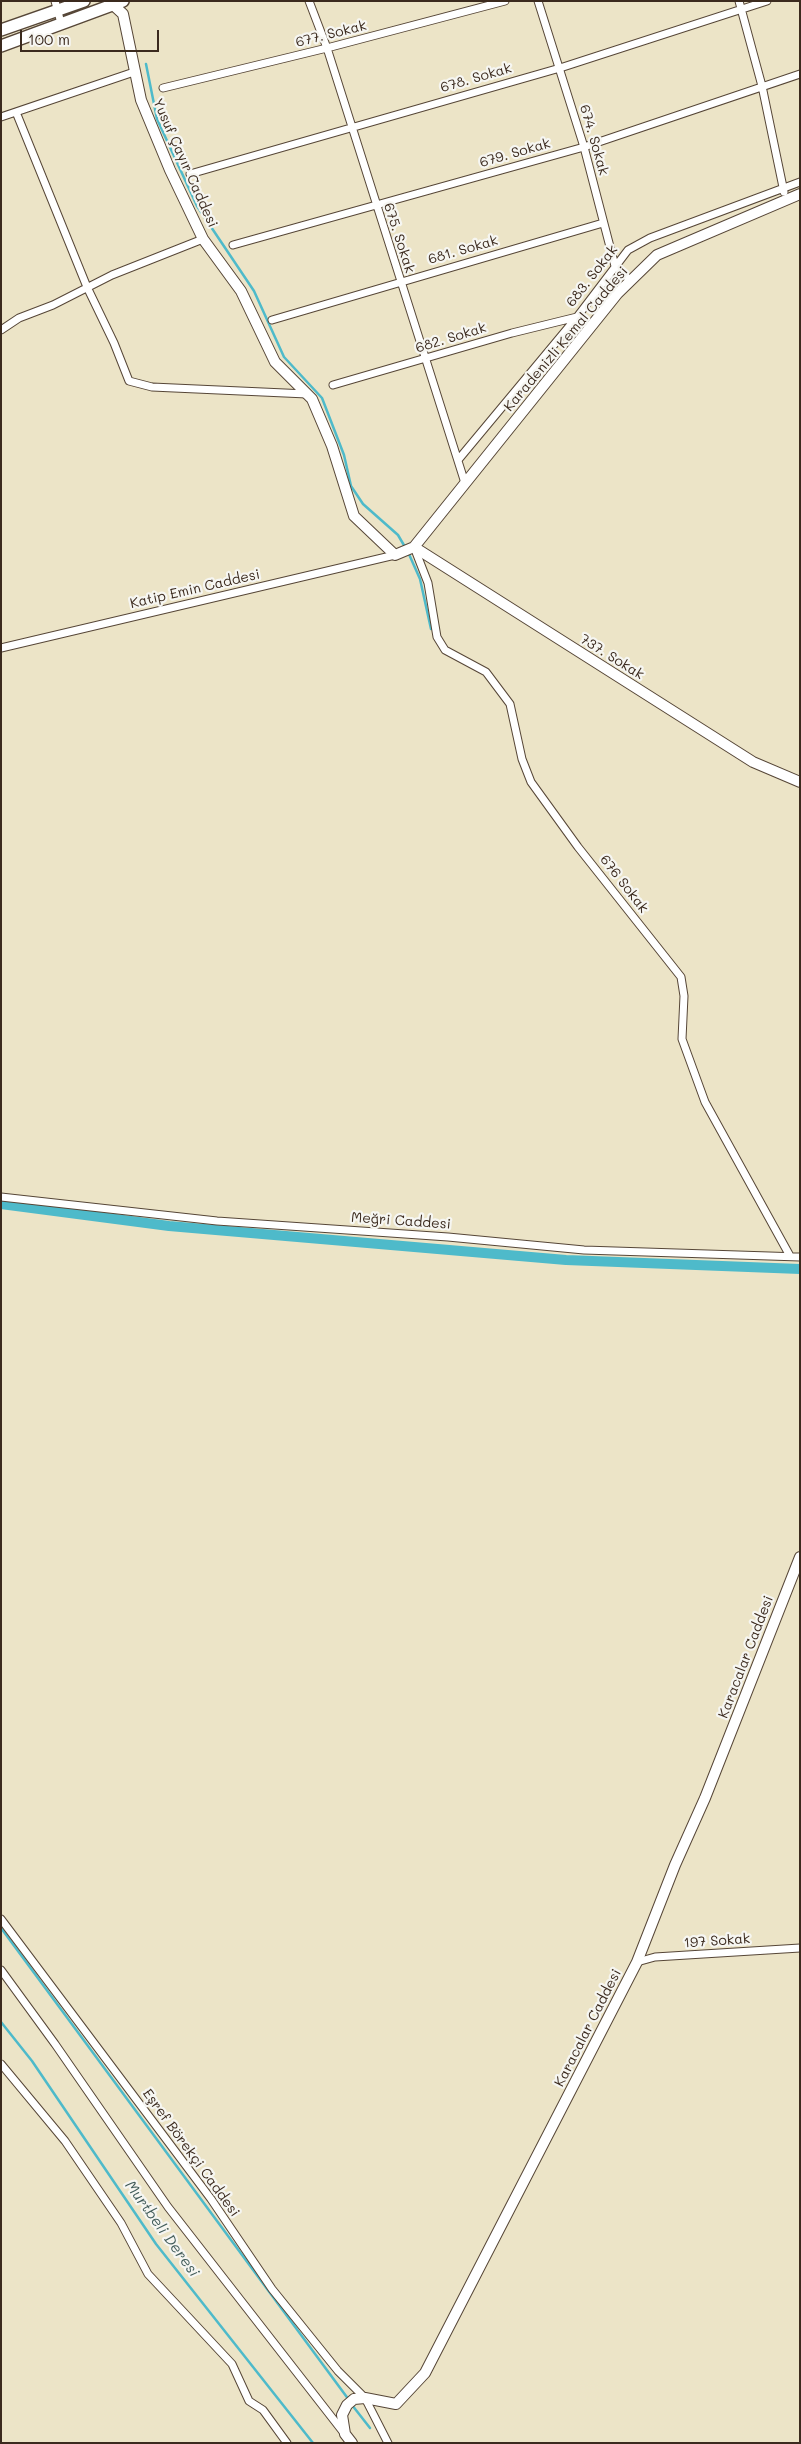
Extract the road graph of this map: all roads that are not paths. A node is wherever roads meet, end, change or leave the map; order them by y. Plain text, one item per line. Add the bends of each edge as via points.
1 (84, 1) edge
2 (309, 1) edge
3 (505, 1) edge
4 (538, 1) edge
5 (739, 1) edge
6 (767, 1) edge
7 (114, 2) edge
8 (56, 6) edge
9 (742, 10) junction
10 (61, 23) junction
11 (1, 30) edge
12 (1, 46) edge
13 (327, 48) junction
14 (560, 68) junction
15 (134, 72) junction
16 (800, 74) edge
17 (762, 86) junction
18 (163, 88) dead end
19 (16, 112) junction
20 (1, 117) edge
21 (351, 127) junction
22 (584, 147) junction
23 (190, 174) dead end
24 (800, 182) edge
25 (784, 189) junction
26 (800, 194) edge
27 (786, 200) junction
28 (375, 205) junction
29 (603, 223) junction
30 (203, 239) junction
31 (233, 245) dead end
32 (615, 266) junction
33 (400, 281) junction
34 (630, 281) junction
35 (87, 286) junction
36 (577, 317) junction
37 (272, 320) dead end
38 (1, 330) edge
39 (425, 359) junction
40 (333, 385) dead end
41 (307, 394) junction
42 (458, 460) junction
43 (465, 483) junction
44 (406, 550) junction
45 (1, 648) edge
46 (800, 782) edge
47 (1, 1197) edge
48 (790, 1256) junction
49 (800, 1257) edge
50 (800, 1557) edge
51 (1, 1919) edge
52 (800, 1948) edge
53 (637, 1962) junction
54 (1, 1970) edge
55 (1, 2064) edge
56 (365, 2398) junction
57 (348, 2439) edge
58 (287, 2443) edge
59 (388, 2443) edge

1 - 8 main road
2 - 13 street, 675. Sokak
3 - 13 street, 677. Sokak
4 - 14 street, 674. Sokak
5 - 9 street
6 - 9 street, 678. Sokak
7 - 10 main road
7 - 15 street, Yusuf Çayır Caddesi via 123,14
8 - 10 street
8 - 11 main road
9 - 14 street, 678. Sokak
9 - 17 street
10 - 12 main road
13 - 18 street, 677. Sokak
13 - 21 street, 675. Sokak
14 - 21 street, 678. Sokak
14 - 22 street, 674. Sokak
15 - 19 street
15 - 30 street, Yusuf Çayır Caddesi via 159,146
16 - 17 street, 679. Sokak
17 - 22 street, 679. Sokak
17 - 25 street
19 - 20 street
19 - 35 street
21 - 23 street, 678. Sokak
21 - 28 street, 675. Sokak
22 - 28 street, 679. Sokak
22 - 29 street, 674. Sokak
24 - 25 street, 683. Sokak
25 - 27 street
25 - 32 street, 683. Sokak via 650,238 628,250
26 - 27 street, Karadenizli Kemal Caddesi
27 - 34 street, Karadenizli Kemal Caddesi via 657,255
28 - 31 street, 679. Sokak
28 - 33 street, 675. Sokak
29 - 32 street, 674. Sokak
29 - 33 street, 681. Sokak
30 - 35 street
30 - 41 street, Yusuf Çayır Caddesi via 241,291 275,362
32 - 34 street, 674. Sokak
32 - 36 street, 683. Sokak
33 - 37 street, 681. Sokak
33 - 39 street, 675. Sokak
34 - 43 street, Karadenizli Kemal Caddesi
35 - 38 street
35 - 41 street via 123,369 129,381 136,385
36 - 39 street, 682. Sokak
36 - 42 street, 683. Sokak
39 - 40 street, 682. Sokak
39 - 42 street, 675. Sokak
41 - 44 street, Yusuf Çayır Caddesi via 332,446 354,516
42 - 43 street, 675. Sokak
43 - 44 street, Karadenizli Kemal Caddesi
44 - 45 street, Katip Emin Caddesi
44 - 46 street, 737. Sokak via 753,762
44 - 48 street, 676 Sokak via 428,583 437,637 445,650 486,672 510,704 531,782 682,977 682,1039 705,1102
47 - 48 street, Meğri Caddesi via 216,1221 584,1250
48 - 49 street, Meğri Caddesi
50 - 53 street, Karacalar Caddesi
51 - 56 street, Eşref Börekçi Caddesi via 211,2199 272,2289 338,2371
52 - 53 street, 197 Sokak via 656,1957
53 - 56 street, Karacalar Caddesi via 425,2373 396,2404
54 - 57 street via 168,2207
55 - 58 street via 65,2141 121,2223 148,2274 232,2364 249,2401 263,2410
56 - 57 street, Karacalar Caddesi via 350,2402 342,2415
56 - 59 street, Eşref Börekçi Caddesi

